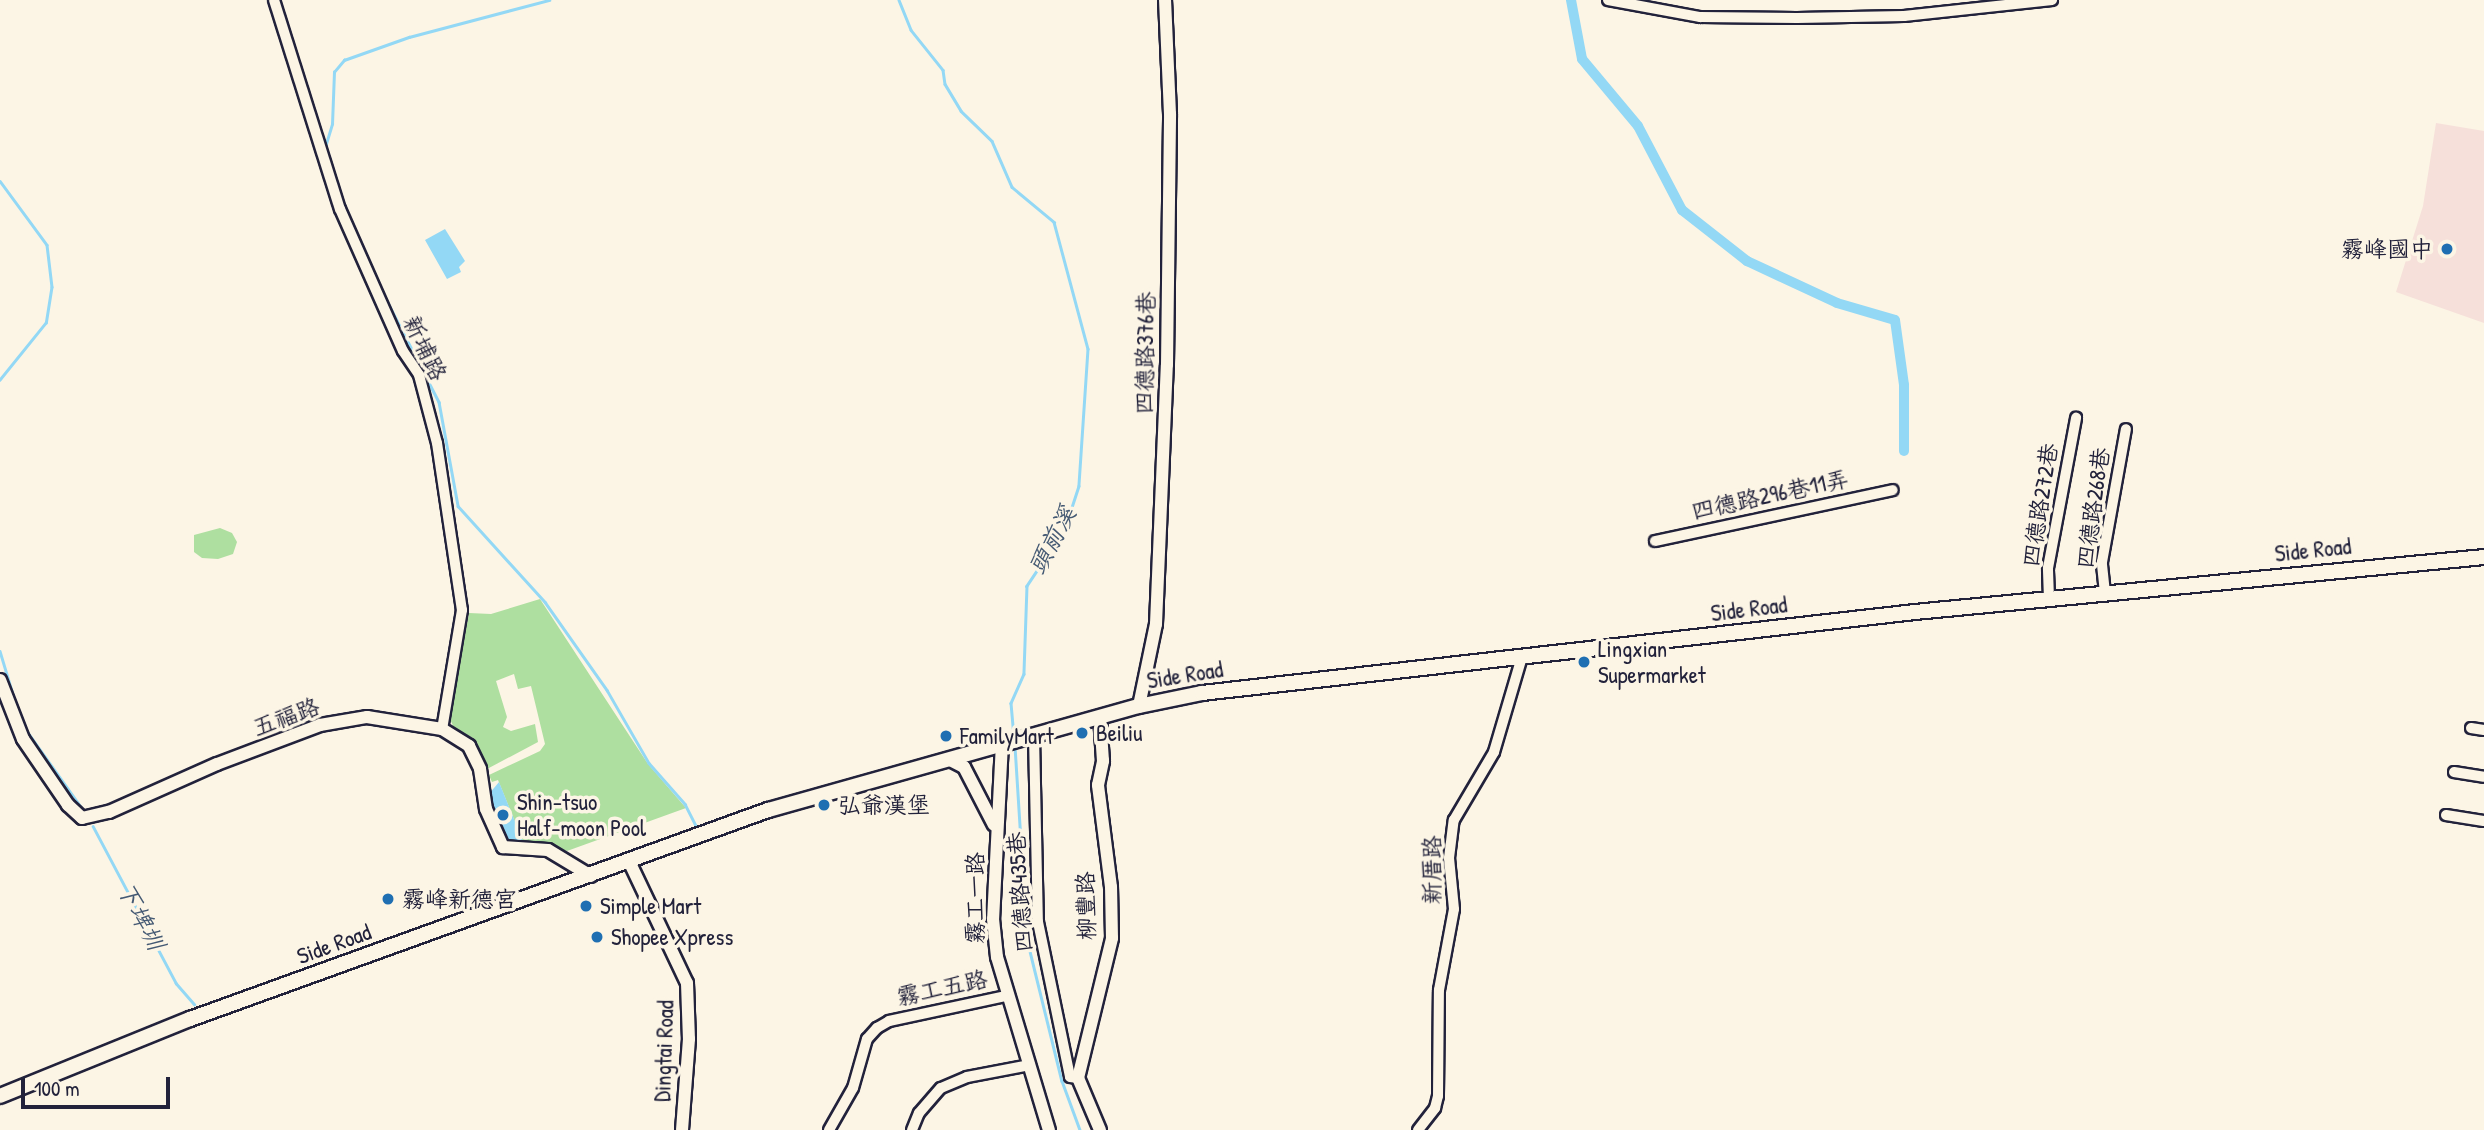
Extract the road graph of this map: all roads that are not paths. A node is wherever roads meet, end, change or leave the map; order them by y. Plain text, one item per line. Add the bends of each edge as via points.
1 (274, 0) edge
2 (1165, 0) edge
3 (1608, 0) edge
4 (2052, 0) edge
5 (2076, 418) dead end
6 (2126, 429) dead end
7 (1894, 490) dead end
8 (1655, 541) dead end
9 (2484, 557) edge
10 (2105, 593) junction
11 (2049, 599) junction
12 (1521, 660) junction
13 (0, 680) edge
14 (1139, 706) junction
15 (1100, 717) junction
16 (2471, 728) dead end
17 (442, 729) junction
18 (2484, 730) edge
19 (1030, 737) junction
20 (1004, 742) junction
21 (948, 759) junction
22 (2454, 772) dead end
23 (2484, 777) edge
24 (2446, 815) dead end
25 (2484, 821) edge
26 (995, 827) junction
27 (629, 861) junction
28 (591, 876) junction
29 (1006, 996) junction
30 (1030, 1065) junction
31 (1078, 1078) junction
32 (0, 1096) edge
33 (682, 1130) edge
34 (829, 1130) edge
35 (912, 1130) edge
36 (1049, 1130) edge
37 (1100, 1130) edge
38 (1418, 1130) edge

1 - 17 street, 新埔路 via 341,209 397,339 419,375 438,443 462,610
2 - 14 street, 四德路376巷 via 1170,114 1167,365 1156,624
3 - 4 street via 1700,16 1797,18 1904,16
5 - 11 street, 四德路272巷 via 2048,568
6 - 10 street, 四德路268巷 via 2102,562
7 - 8 street, 四德路296巷11弄
9 - 10 main road, Side Road
10 - 11 main road, Side Road
11 - 12 main road, Side Road
12 - 14 main road, Side Road via 1202,693
12 - 38 street, 新厝路 via 1494,752 1454,820 1449,858 1454,909 1439,990 1437,1096 1435,1108
13 - 17 street, 五福路 via 23,739 82,818 109,812 217,764 339,720 367,717
14 - 15 main road, Side Road
15 - 19 main road, Side Road
15 - 31 street, 柳豐路 via 1103,761 1098,786 1111,887 1112,939
16 - 18 street
17 - 28 street, 五福路 via 469,746 480,769 489,818 503,847 548,850
19 - 20 main road, Side Road
19 - 31 street, 四德路435巷 via 1038,922 1070,1077
20 - 21 main road, Side Road
20 - 26 street, 霧工一路
21 - 26 street via 964,767
21 - 27 main road, Side Road via 768,810
22 - 23 street
24 - 25 street
26 - 29 street, 霧工一路 via 993,919
27 - 28 main road, Side Road
27 - 33 street, Dingtai Road via 687,983
28 - 32 main road, Side Road via 190,1019
29 - 30 street, 霧工一路
29 - 34 street, 霧工五路 via 889,1021 877,1028 867,1039 853,1088
30 - 35 street via 967,1077 941,1088 919,1113
30 - 36 street, 霧工一路
31 - 37 street

